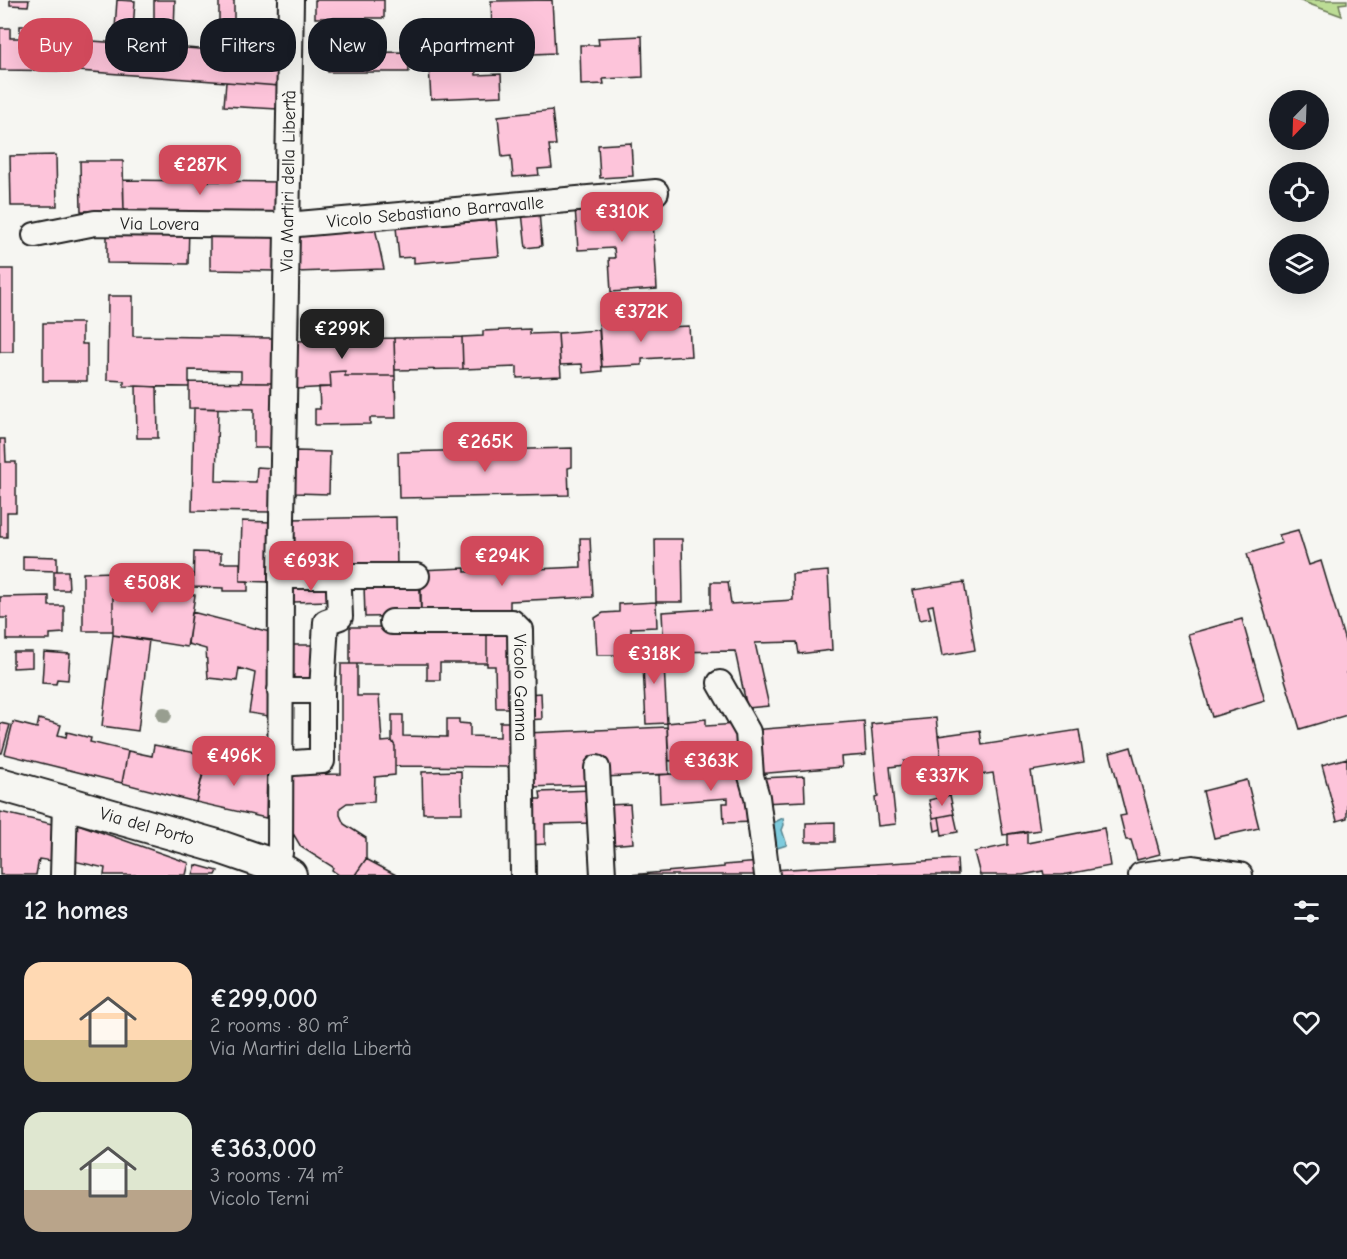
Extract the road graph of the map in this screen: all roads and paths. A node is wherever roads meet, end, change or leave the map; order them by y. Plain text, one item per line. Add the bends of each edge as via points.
1 (291, 0) edge
2 (656, 192) dead end
3 (287, 225) junction
4 (34, 235) dead end
5 (282, 576) junction
6 (417, 576) dead end
7 (339, 590) dead end
8 (392, 622) dead end
9 (720, 683) dead end
10 (280, 691) junction
11 (322, 691) junction
12 (280, 764) junction
13 (597, 768) dead end
14 (0, 784) edge
15 (65, 802) junction
16 (283, 871) edge
17 (63, 875) edge
18 (523, 875) edge
19 (603, 875) edge
20 (767, 875) edge
21 (1142, 875) edge
22 (1240, 875) edge

1 - 3 street, Via Martiri della Libertà
2 - 3 street, Vicolo Sebastiano Barravalle
3 - 4 street, Via Lovera via 95,223
3 - 5 street, Via Martiri della Libertà
5 - 6 street
5 - 10 street, Via Martiri della Libertà
7 - 11 street via 340,617 326,622
8 - 18 street, Vicolo Gamna via 512,622 520,630
9 - 20 street via 748,732
10 - 11 street
10 - 12 street, Via Martiri della Libertà
11 - 12 street via 322,761
12 - 16 street, Via Martiri della Libertà
13 - 19 street
14 - 15 main road, Via del Porto
15 - 16 main road, Via del Porto via 217,846
15 - 17 street
21 - 22 street via 1193,868

